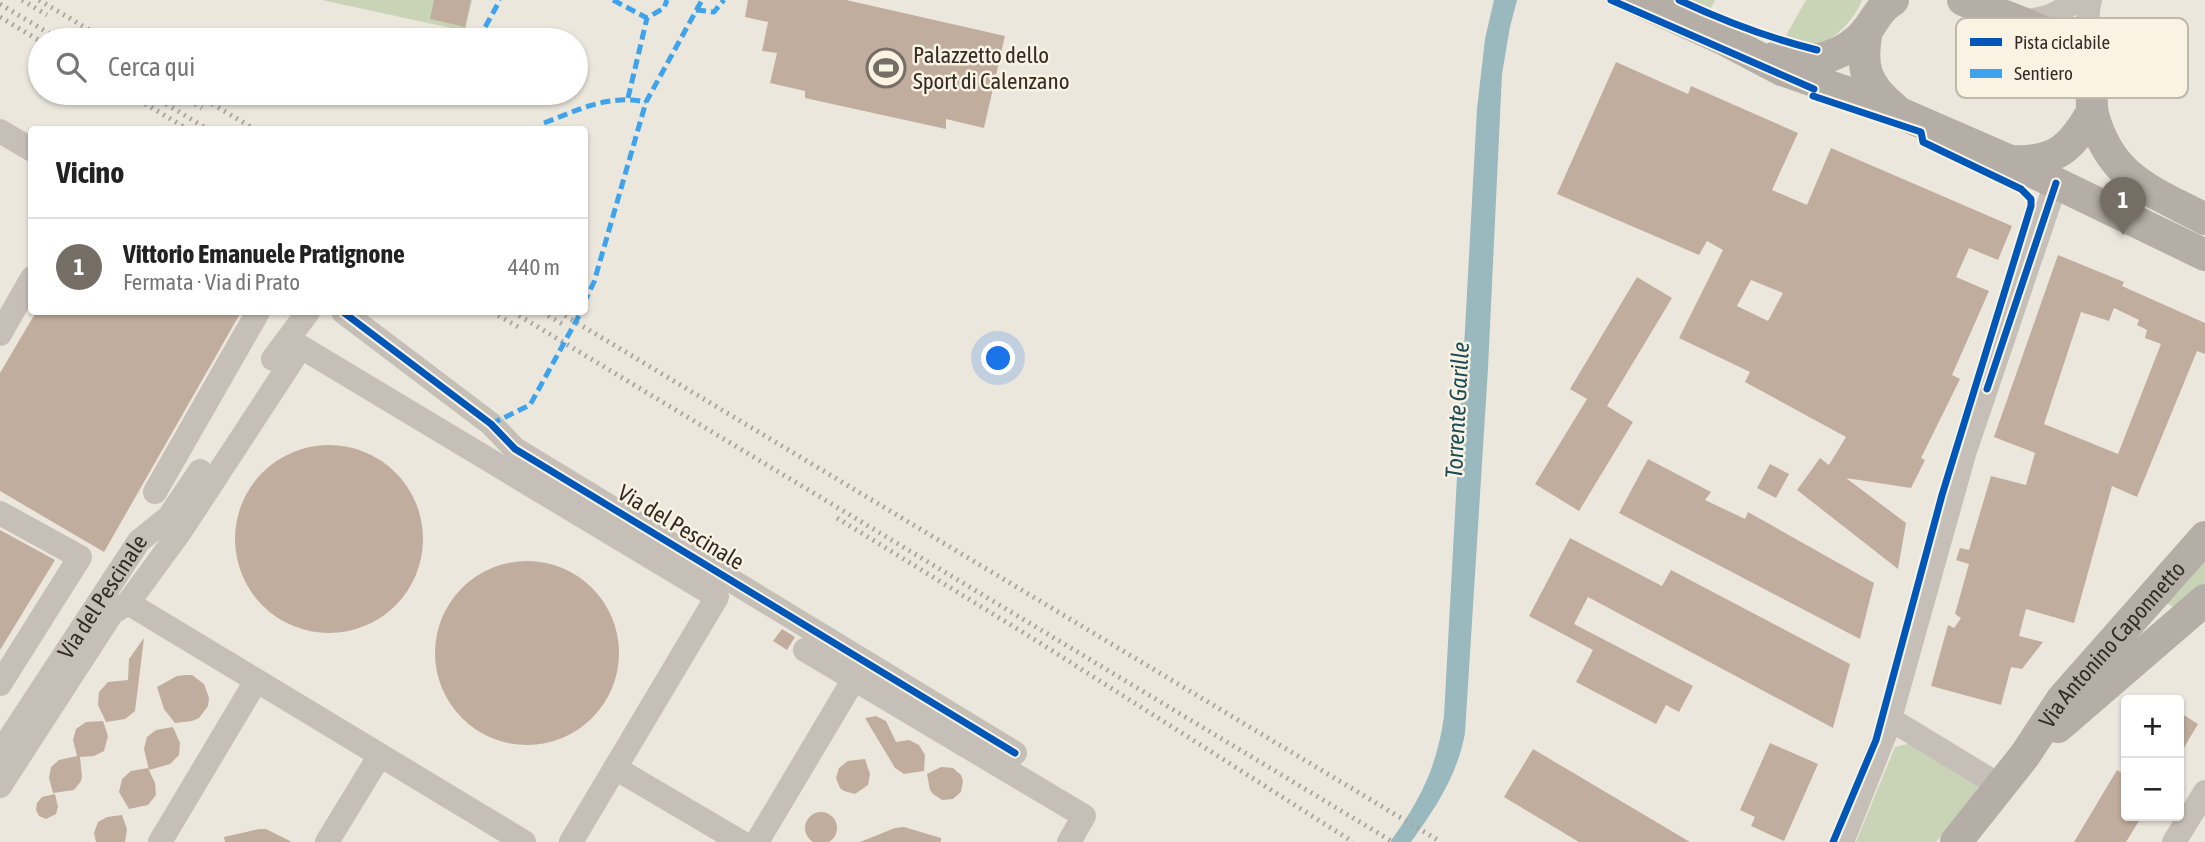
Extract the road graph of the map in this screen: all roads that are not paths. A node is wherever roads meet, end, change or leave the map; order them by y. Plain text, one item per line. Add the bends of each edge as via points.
1 (1637, 0) edge
2 (1963, 0) edge
3 (2074, 0) edge
4 (2090, 0) edge
5 (1879, 11) edge
6 (2010, 18) edge
7 (2050, 18) edge
8 (2088, 18) edge
9 (1725, 40) junction
10 (2092, 98) edge
11 (1899, 112) junction
12 (2092, 112) junction
13 (0, 131) edge
14 (28, 148) edge
15 (2010, 161) junction
16 (2056, 183) junction
17 (2205, 219) edge
18 (2205, 255) edge
19 (28, 285) edge
20 (256, 315) edge
21 (306, 315) edge
22 (347, 315) edge
23 (0, 334) edge
24 (156, 492) dead end
25 (0, 513) edge
26 (2205, 537) edge
27 (2205, 600) edge
28 (128, 603) junction
29 (805, 650) dead end
30 (854, 679) junction
31 (256, 681) junction
32 (0, 684) edge
33 (1890, 719) junction
34 (0, 753) edge
35 (1015, 753) dead end
36 (380, 755) junction
37 (2025, 755) junction
38 (615, 768) junction
39 (0, 786) edge
40 (2002, 787) junction
41 (2205, 792) edge
42 (160, 842) edge
43 (327, 842) edge
44 (524, 842) edge
45 (571, 842) edge
46 (741, 842) edge
47 (757, 842) edge
48 (1069, 842) edge
49 (1842, 842) edge
50 (1956, 842) edge
51 (2174, 842) edge

1 - 9 main road
2 - 6 main road
3 - 7 street
4 - 8 street
5 - 9 main road via 1845,50 1818,60 1797,62
5 - 11 main road via 1863,52 1865,69 1872,88
9 - 11 main road via 1782,70
10 - 12 main road
11 - 15 main road
12 - 15 main road via 2072,144 2058,153 2040,160
12 - 17 main road via 2120,170
13 - 14 street
15 - 16 main road
16 - 18 main road
16 - 33 street via 1964,454
19 - 23 street
20 - 24 street
21 - 34 street, Via del Pescinale via 169,517 139,541
22 - 35 street, Via del Pescinale via 491,424 515,449
25 - 32 street via 80,558
26 - 37 main road, Via Antonino Caponnetto via 2062,699
27 - 37 main road, Via Antonino Caponnetto
28 - 31 street
28 - 38 street via 301,347 717,597
28 - 39 street via 112,613
29 - 30 street
30 - 47 street
30 - 48 street via 1084,816
31 - 36 street
31 - 42 street
33 - 40 street
33 - 49 street
36 - 43 street
36 - 44 street
37 - 40 main road, Via Antonino Caponnetto
38 - 45 street
38 - 46 street
40 - 50 main road, Via Antonino Caponnetto
41 - 51 street

